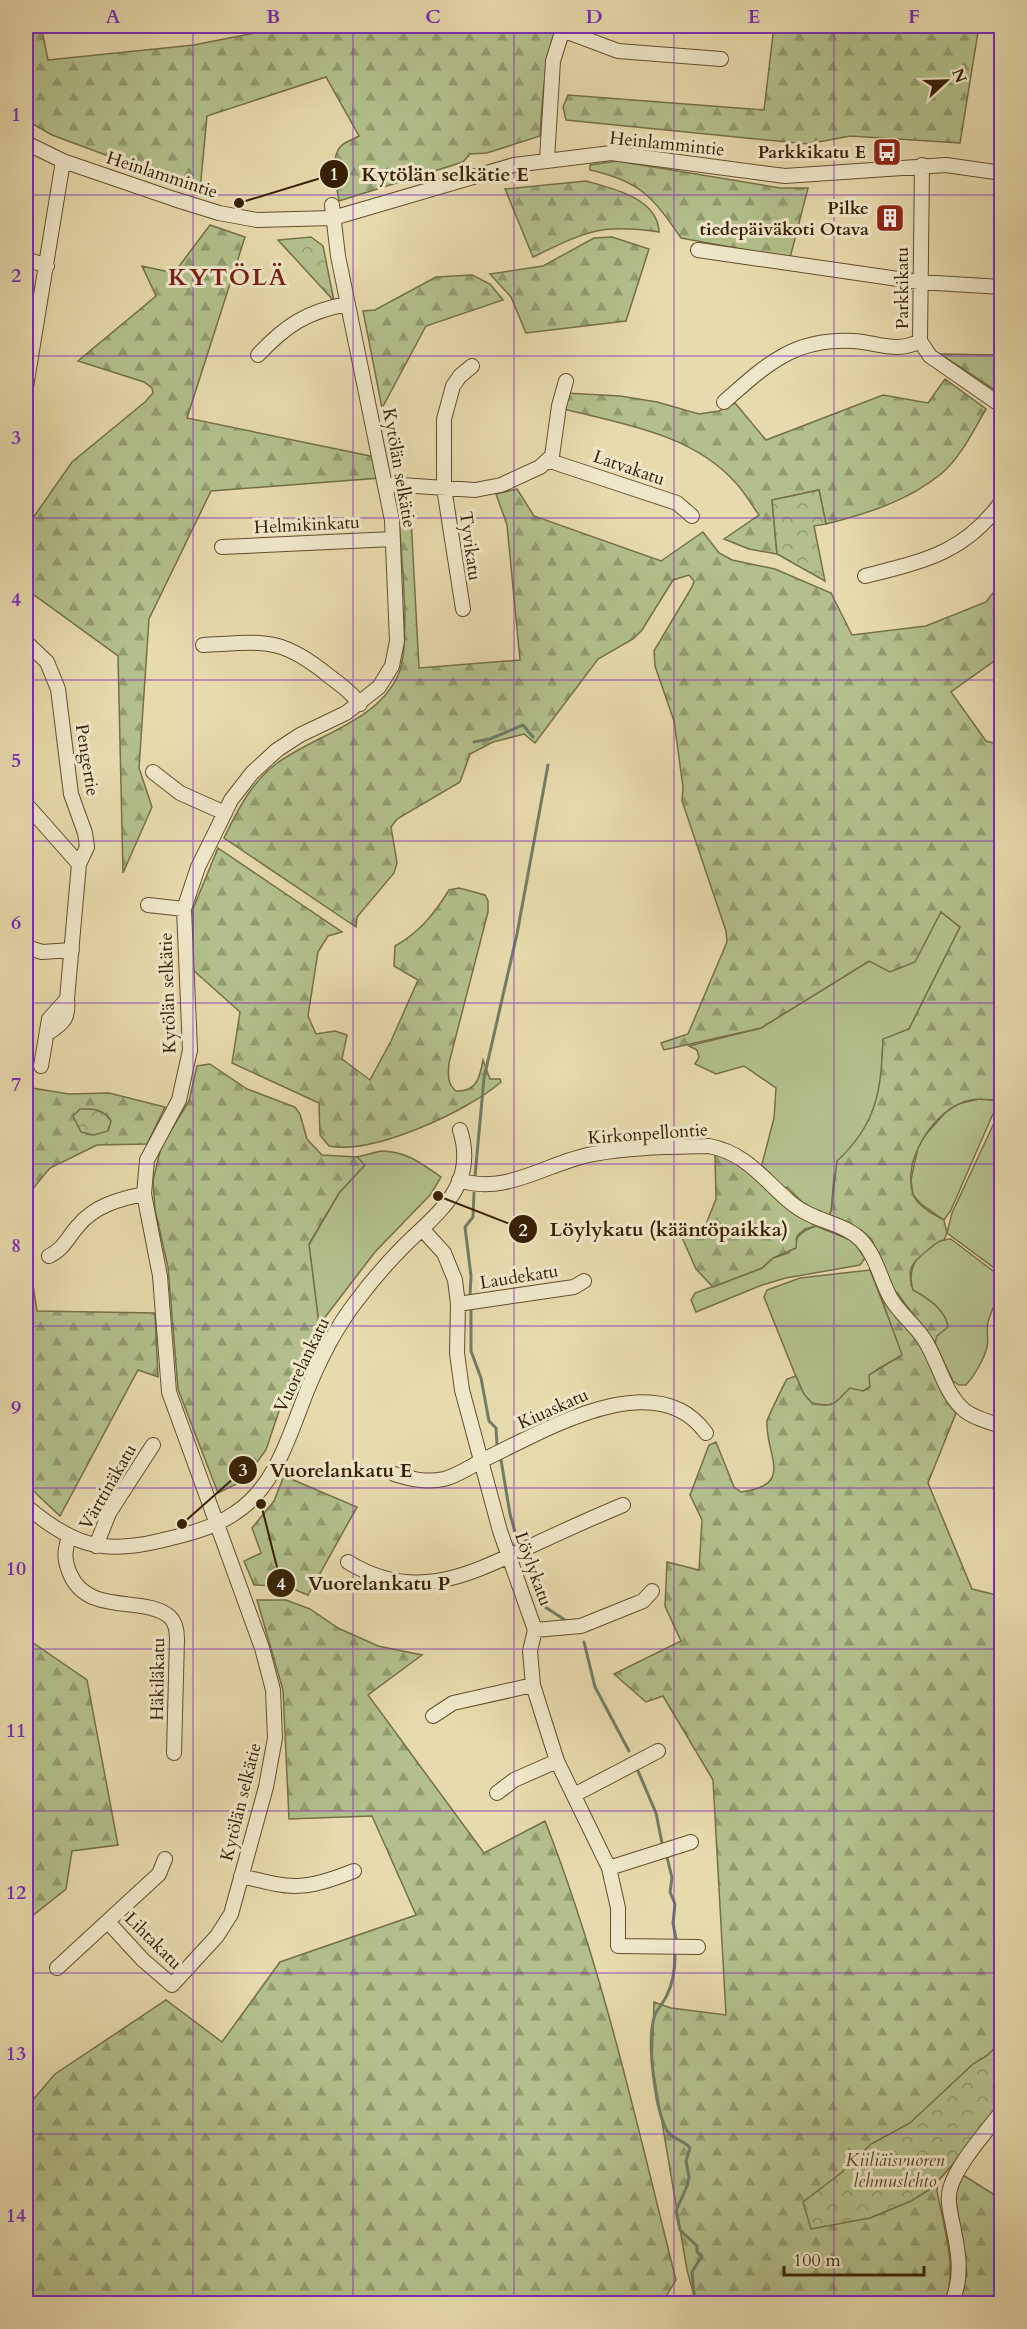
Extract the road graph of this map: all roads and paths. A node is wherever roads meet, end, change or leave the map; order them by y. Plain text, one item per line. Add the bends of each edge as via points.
1 (563, 28) edge
2 (721, 59) dead end
3 (26, 143) edge
4 (547, 159) junction
5 (63, 161) junction
6 (922, 165) junction
7 (1002, 173) edge
8 (333, 211) junction
9 (698, 250) dead end
10 (26, 259) edge
11 (47, 267) junction
12 (919, 282) junction
13 (1002, 287) edge
14 (348, 304) junction
15 (920, 341) junction
16 (258, 355) dead end
17 (472, 366) dead end
18 (566, 381) dead end
19 (26, 387) edge
20 (724, 402) dead end
21 (1002, 406) edge
22 (550, 461) junction
23 (387, 484) junction
24 (444, 488) junction
25 (1002, 501) edge
26 (692, 516) dead end
27 (393, 539) junction
28 (222, 547) dead end
29 (866, 576) dead end
30 (463, 609) dead end
31 (26, 642) edge
32 (203, 645) dead end
33 (360, 704) junction
34 (153, 772) dead end
35 (26, 804) edge
36 (225, 813) junction
37 (79, 864) junction
38 (147, 905) dead end
39 (184, 909) junction
40 (26, 947) edge
41 (72, 950) junction
42 (41, 1066) dead end
43 (460, 1130) dead end
44 (459, 1180) junction
45 (144, 1194) junction
46 (423, 1230) junction
47 (49, 1256) dead end
48 (584, 1281) dead end
49 (458, 1304) junction
50 (1002, 1426) edge
51 (706, 1433) dead end
52 (153, 1445) dead end
53 (480, 1462) junction
54 (394, 1474) dead end
55 (623, 1505) dead end
56 (26, 1506) edge
57 (219, 1523) junction
58 (69, 1537) junction
59 (96, 1546) junction
60 (508, 1557) junction
61 (348, 1562) dead end
62 (652, 1592) dead end
63 (536, 1630) junction
64 (533, 1684) junction
65 (433, 1716) dead end
66 (658, 1751) dead end
67 (174, 1753) dead end
68 (557, 1761) junction
69 (497, 1793) dead end
70 (574, 1795) junction
71 (691, 1842) dead end
72 (165, 1859) dead end
73 (609, 1868) junction
74 (354, 1871) dead end
75 (241, 1876) junction
76 (108, 1922) junction
77 (698, 1947) dead end
78 (57, 1968) dead end
79 (172, 1985) joint
80 (1002, 2111) edge
81 (951, 2304) edge

1 - 2 street via 618,51
1 - 4 street via 553,61
3 - 5 street, Heinlammintie
4 - 6 street, Heinlammintie via 611,153 785,176
4 - 8 street, Heinlammintie via 478,174 366,210
5 - 8 street, Heinlammintie via 219,213 256,220
5 - 11 street
6 - 7 street, Heinlammintie
6 - 12 street, Parkkikatu
8 - 14 street, Kytölän selkätie
9 - 12 street
10 - 11 street
11 - 19 street
12 - 13 street
12 - 15 street, Parkkikatu
14 - 16 street via 300,318
14 - 23 street, Kytölän selkätie
15 - 20 street via 900,349 855,341 806,344 769,363
15 - 21 street, Parkkikatu via 930,356
17 - 24 street, Tyvikatu via 460,376 444,419
18 - 22 street
22 - 24 street via 501,485 475,490
22 - 26 street, Latvakatu via 677,503
23 - 24 street
23 - 27 street, Kytölän selkätie
24 - 30 street, Tyvikatu
25 - 29 street via 980,528 957,546 927,560
27 - 28 street, Helmikinkatu
27 - 33 street, Kytölän selkätie via 397,641 392,666 379,687
31 - 37 street, Pengertie via 47,662 58,689 71,794 87,847
32 - 33 street via 269,643 290,648 307,657
33 - 36 street, Kytölän selkätie via 277,750 252,773
34 - 36 street via 180,794
35 - 37 street
36 - 39 street, Kytölän selkätie via 198,867
37 - 41 street, Pengertie
38 - 39 street
39 - 45 street, Kytölän selkätie via 190,1050 179,1100 147,1160
40 - 41 street via 42,952
41 - 42 street, Pengertie via 67,999 52,1013
43 - 44 street, Vuorelankatu via 466,1156
44 - 46 street, Vuorelankatu via 441,1212
44 - 50 street, Kirkonpellontie via 498,1185 597,1153 710,1146 726,1149 748,1162 804,1213 851,1231 861,1240 893,1303 928,1344 957,1402 978,1418
45 - 47 street via 96,1209 58,1252
45 - 57 street, Kytölän selkätie via 160,1276 169,1392
46 - 49 street, Löylykatu via 439,1246 450,1266
46 - 57 street, Vuorelankatu via 390,1260 340,1326 266,1484 247,1505
48 - 49 street, Laudekatu via 574,1287
49 - 53 street, Löylykatu via 459,1371
51 - 53 street, Kiuaskatu via 693,1418 665,1404 616,1404 588,1412
52 - 59 street, Värttinäkatu via 109,1513
53 - 54 street, Kiuaskatu via 441,1479 419,1480
53 - 60 street, Löylykatu
55 - 60 street
56 - 58 street, Vuorelankatu
57 - 59 street, Vuorelankatu via 132,1547
57 - 75 street, Kytölän selkätie via 268,1669 275,1713 273,1760
58 - 59 street, Vuorelankatu
58 - 67 street, Häkiläkatu via 64,1559 84,1592 163,1613 174,1623
60 - 61 street via 472,1574 442,1581 383,1578
60 - 63 street, Löylykatu
62 - 63 street via 643,1601 581,1626
63 - 64 street, Löylykatu via 530,1651
64 - 65 street via 453,1703
64 - 68 street, Löylykatu
66 - 70 street
68 - 69 street via 514,1780
68 - 70 street, Löylykatu
70 - 73 street, Löylykatu
71 - 73 street
72 - 76 street, Lihtakatu via 159,1874
73 - 77 street, Löylykatu via 618,1908 618,1946
74 - 75 street via 291,1888
75 - 79 street, Kytölän selkätie via 234,1908 225,1926
76 - 78 street, Lihtakatu
76 - 79 street, Lihtakatu
80 - 81 street via 957,2173 950,2189 960,2274

